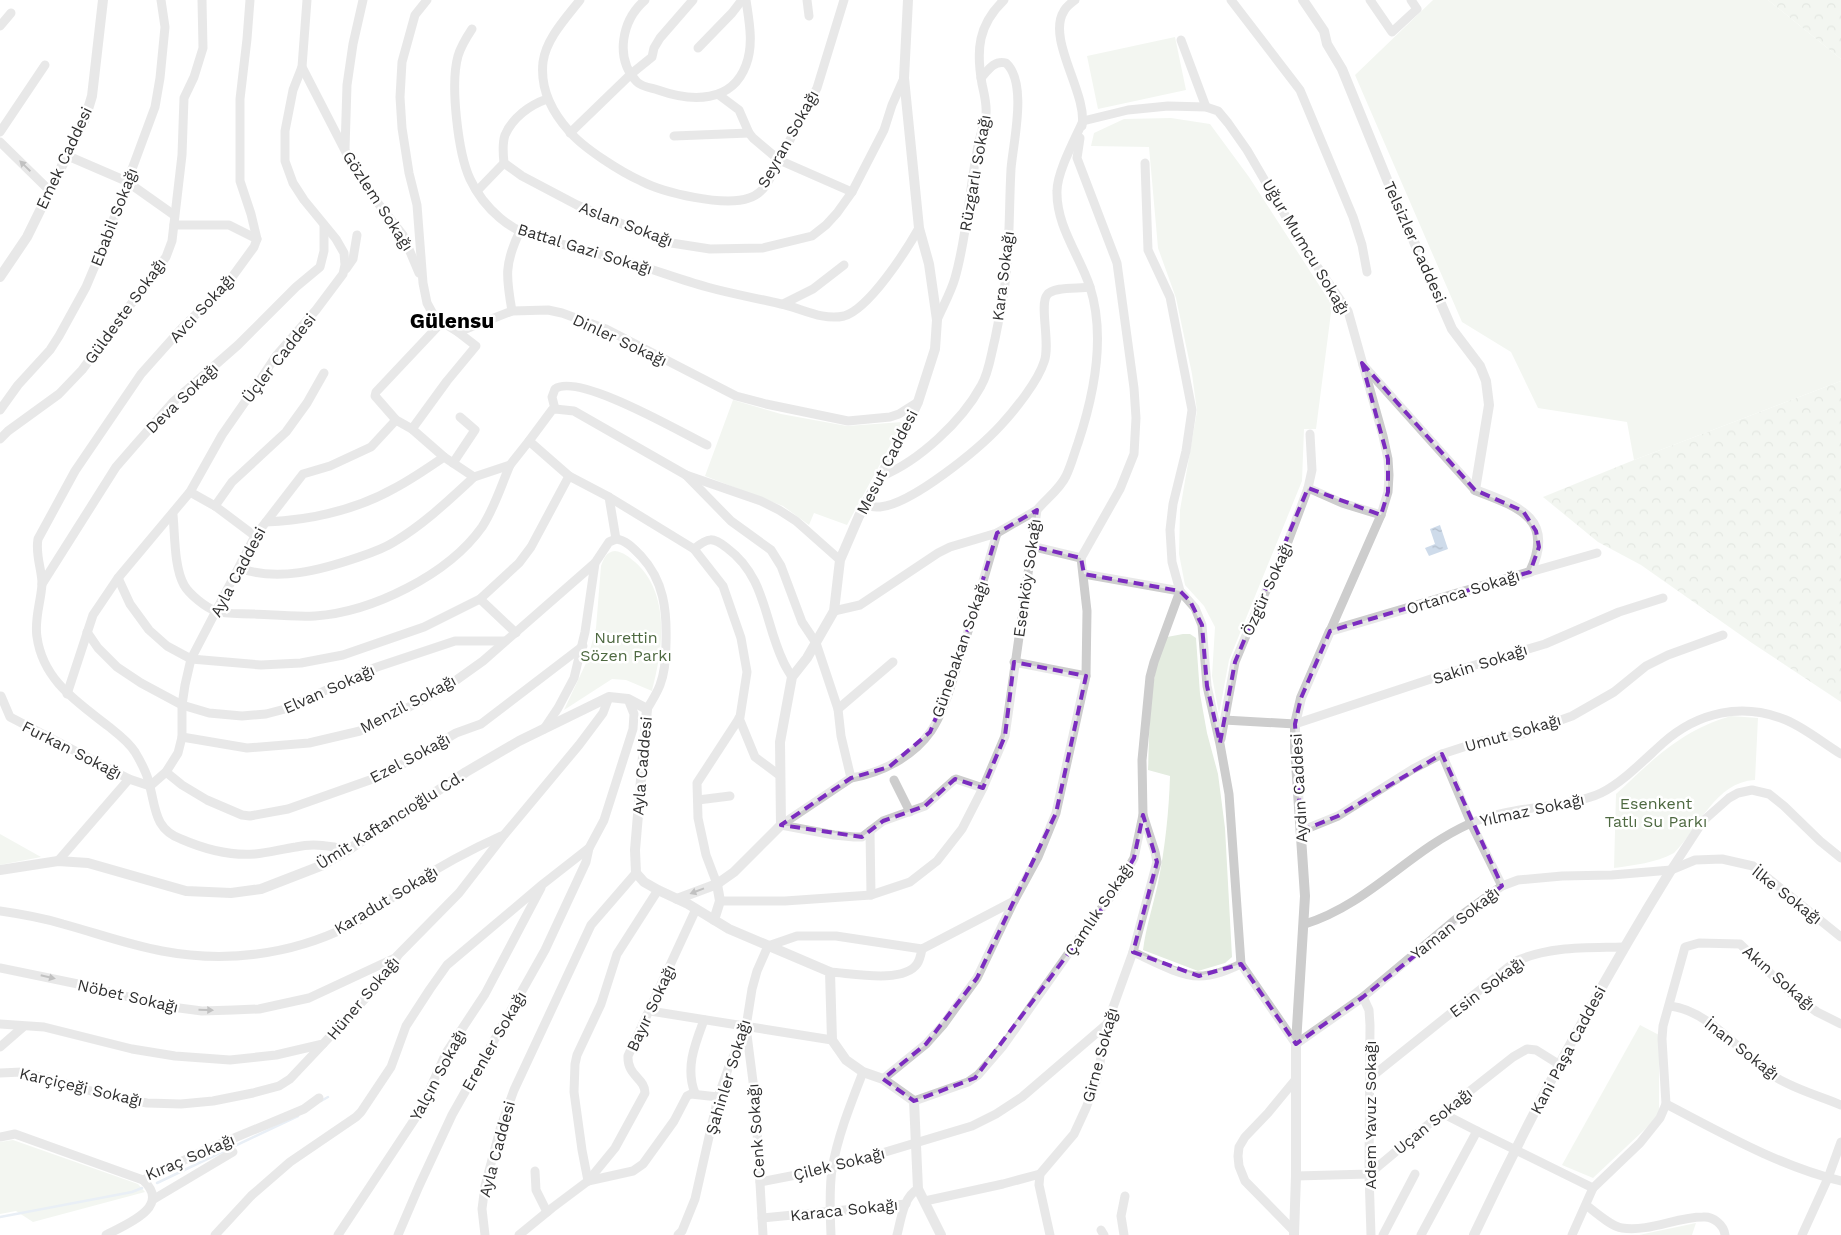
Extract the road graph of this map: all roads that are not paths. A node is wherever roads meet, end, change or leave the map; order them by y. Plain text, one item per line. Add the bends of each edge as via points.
1 (103, 0) edge
2 (161, 0) edge
3 (202, 0) edge
4 (250, 0) edge
5 (307, 0) edge
6 (363, 0) edge
7 (415, 0) edge
8 (427, 0) edge
9 (580, 0) edge
10 (645, 0) edge
11 (693, 0) edge
12 (742, 0) edge
13 (746, 0) edge
14 (807, 0) edge
15 (844, 0) edge
16 (908, 0) edge
17 (1004, 0) edge
18 (1075, 0) edge
19 (1231, 0) edge
20 (1303, 0) edge
21 (1370, 0) edge
22 (1411, 0) edge
23 (11, 12) dead end
24 (415, 15) junction
25 (809, 16) dead end
26 (0, 26) edge
27 (472, 29) dead end
28 (1181, 40) dead end
29 (698, 48) dead end
30 (45, 65) dead end
31 (302, 67) junction
32 (631, 74) junction
33 (904, 78) junction
34 (981, 78) junction
35 (719, 94) junction
36 (548, 99) junction
37 (1206, 106) junction
38 (1083, 121) junction
39 (0, 132) edge
40 (570, 133) junction
41 (749, 133) junction
42 (674, 136) dead end
43 (0, 142) edge
44 (345, 152) junction
45 (68, 156) junction
46 (779, 160) junction
47 (504, 163) junction
48 (1145, 164) dead end
49 (126, 182) junction
50 (50, 191) junction
51 (477, 191) junction
52 (852, 192) junction
53 (174, 215) junction
54 (324, 224) junction
55 (174, 225) junction
56 (919, 228) junction
57 (520, 231) junction
58 (357, 235) dead end
59 (257, 239) junction
60 (844, 265) dead end
61 (1367, 272) dead end
62 (343, 274) junction
63 (0, 277) edge
64 (423, 283) junction
65 (1090, 287) junction
66 (783, 304) junction
67 (512, 311) junction
68 (937, 320) junction
69 (442, 322) junction
70 (458, 332) junction
71 (1362, 363) junction
72 (324, 372) dead end
73 (918, 402) junction
74 (555, 409) junction
75 (0, 410) edge
76 (460, 417) dead end
77 (396, 420) junction
78 (412, 429) junction
79 (1310, 434) dead end
80 (0, 439) edge
81 (528, 441) junction
82 (708, 445) dead end
83 (444, 457) junction
84 (453, 463) junction
85 (510, 465) junction
86 (686, 475) junction
87 (569, 476) junction
88 (882, 476) junction
89 (474, 477) junction
90 (1308, 488) junction
91 (1476, 490) junction
92 (190, 492) junction
93 (609, 496) junction
94 (215, 506) junction
95 (864, 506) junction
96 (1036, 510) junction
97 (173, 514) junction
98 (1381, 515) junction
99 (266, 522) junction
100 (997, 533) junction
101 (255, 536) junction
102 (616, 539) junction
103 (1031, 546) junction
104 (694, 549) junction
105 (1597, 553) dead end
106 (1081, 558) junction
107 (840, 560) junction
108 (595, 563) junction
109 (239, 568) junction
110 (1530, 572) junction
111 (1084, 574) junction
112 (118, 578) junction
113 (42, 584) junction
114 (1180, 591) junction
115 (1663, 598) dead end
116 (480, 599) junction
117 (217, 611) junction
118 (834, 611) junction
119 (1330, 631) junction
120 (87, 632) junction
121 (516, 632) junction
122 (1724, 635) dead end
123 (505, 641) junction
124 (816, 643) junction
125 (583, 646) junction
126 (192, 658) junction
127 (893, 662) dead end
128 (1014, 662) junction
129 (1086, 676) junction
130 (792, 677) junction
131 (68, 694) junction
132 (1, 696) edge
133 (609, 697) junction
134 (628, 699) junction
135 (182, 705) junction
136 (647, 709) junction
137 (838, 709) junction
138 (739, 718) junction
139 (1224, 720) junction
140 (1295, 724) junction
141 (544, 729) junction
142 (182, 738) junction
143 (1220, 744) junction
144 (1442, 754) junction
145 (1841, 754) edge
146 (166, 772) junction
147 (779, 775) junction
148 (851, 778) junction
149 (129, 779) junction
150 (894, 780) dead end
151 (150, 786) junction
152 (983, 788) junction
153 (730, 796) dead end
154 (698, 800) junction
155 (910, 812) junction
156 (1142, 815) junction
157 (1471, 823) junction
158 (781, 825) junction
159 (870, 831) junction
160 (1301, 831) junction
161 (504, 835) junction
162 (590, 848) junction
163 (348, 850) junction
164 (1841, 858) edge
165 (58, 861) junction
166 (0, 870) edge
167 (1671, 870) junction
168 (636, 873) junction
169 (543, 884) junction
170 (717, 884) junction
171 (1502, 886) junction
172 (658, 890) junction
173 (870, 894) junction
174 (677, 899) junction
175 (720, 901) junction
176 (1014, 901) junction
177 (696, 909) junction
178 (0, 911) edge
179 (714, 920) junction
180 (1304, 924) junction
181 (1841, 937) edge
182 (768, 946) junction
183 (1623, 947) junction
184 (922, 950) junction
185 (1132, 952) junction
186 (397, 956) junction
187 (1240, 964) junction
188 (0, 968) edge
189 (830, 972) junction
190 (1362, 997) junction
191 (1670, 1006) junction
192 (650, 1011) junction
193 (704, 1020) junction
194 (0, 1024) edge
195 (1107, 1024) junction
196 (1841, 1024) edge
197 (23, 1027) junction
198 (746, 1027) junction
199 (832, 1040) junction
200 (323, 1044) junction
201 (1296, 1044) junction
202 (0, 1047) edge
203 (1560, 1065) junction
204 (863, 1072) junction
205 (0, 1073) edge
206 (1370, 1078) junction
207 (883, 1079) junction
208 (1296, 1079) junction
209 (695, 1093) junction
210 (718, 1097) junction
211 (319, 1098) dead end
212 (914, 1101) junction
213 (1666, 1104) junction
214 (1841, 1106) edge
215 (1442, 1113) junction
216 (1477, 1131) junction
217 (0, 1137) edge
218 (1841, 1142) edge
219 (917, 1143) junction
220 (1515, 1149) junction
221 (233, 1152) dead end
222 (832, 1168) junction
223 (535, 1171) dead end
224 (1040, 1174) junction
225 (1369, 1174) junction
226 (1415, 1174) dead end
227 (1296, 1176) junction
228 (1828, 1178) junction
229 (144, 1180) junction
230 (588, 1181) junction
231 (1841, 1181) edge
232 (760, 1182) junction
233 (1593, 1188) junction
234 (918, 1189) junction
235 (1125, 1196) dead end
236 (154, 1199) junction
237 (925, 1201) junction
238 (906, 1204) junction
239 (1586, 1206) junction
240 (547, 1212) junction
241 (830, 1212) junction
242 (762, 1218) junction
243 (1294, 1233) edge
244 (680, 1234) edge
245 (106, 1235) edge
246 (215, 1235) edge
247 (338, 1235) edge
248 (398, 1235) edge
249 (485, 1235) edge
250 (519, 1235) edge
251 (763, 1235) edge
252 (831, 1235) edge
253 (897, 1235) edge
254 (941, 1235) edge
255 (1050, 1235) edge
256 (1124, 1235) edge
257 (1371, 1235) edge
258 (1383, 1235) edge
259 (1422, 1235) edge
260 (1474, 1235) edge
261 (1572, 1235) edge
262 (1725, 1235) edge
263 (1802, 1235) edge

1 - 45 street, Emek Caddesi via 92,96
2 - 49 street, Ebabil Sokağı via 165,27 155,107
3 - 53 street, Güldeste Sokağı via 203,48 184,98 182,155
4 - 59 street via 240,99 240,181
5 - 31 street
6 - 44 street via 347,85
7 - 24 street
8 - 24 street
9 - 36 street, Seyran Sokağı via 562,23 545,55 543,77
10 - 32 street via 635,10 624,33 626,63
11 - 32 street via 660,38 652,57
12 - 29 street
13 - 35 street via 750,38 747,64 734,85
14 - 25 street
15 - 46 street, Seyran Sokağı via 817,88
16 - 33 street, Mesut Caddesi
17 - 34 street, Rüzgarlı Sokağı via 989,16 983,31 979,49
18 - 38 street via 1064,11 1060,30 1062,49 1079,98
19 - 61 street via 1300,90 1353,217
20 - 91 street, Telsizler Caddesi via 1324,31 1327,44 1342,69 1452,329 1480,366 1486,381 1489,406
21 - 22 street via 1392,32 1416,9
23 - 26 street
24 - 64 street via 402,62 400,97 403,137 418,212
27 - 51 street, Battal Gazi Sokağı via 459,54 454,83 461,140
28 - 37 street
30 - 39 street
31 - 44 street, Gözlem Sokağı
31 - 54 street via 293,90 287,123 285,161 293,183
32 - 35 street via 640,84 664,92 702,98
32 - 40 street
33 - 52 street, Aslan Sokağı via 884,130
33 - 56 street, Mesut Caddesi
34 - 68 street, Rüzgarlı Sokağı via 986,116 955,277
34 - 88 street, Kara Sokağı via 995,64 1006,63 1014,75 1017,112 1006,275 993,348 982,385 962,415 917,455
35 - 41 street via 738,110
36 - 40 street, Seyran Sokağı
36 - 47 street via 531,105 514,121 504,140
37 - 38 street via 1128,110
37 - 71 street, Uğur Mumcu Sokağı via 1218,111 1228,123 1303,246 1348,312
38 - 65 street, Esenköy Sokağı via 1060,178 1057,194 1063,224
38 - 106 street via 1077,154 1117,263 1134,388 1136,448 1128,473
40 - 46 street, Seyran Sokağı via 641,182 704,199 750,198 762,190
41 - 42 street
41 - 46 street
50 -> 43 street
44 - 64 street, Gözlem Sokağı via 370,193 403,235
45 - 49 street
45 - 50 street, Emek Caddesi
46 - 52 street
47 - 51 street
47 - 52 street, Aslan Sokağı via 577,205 635,230 665,242 710,249 763,248 810,237 826,225
48 - 114 street via 1148,250 1170,297 1192,410 1170,530 1172,562
49 - 53 street
49 - 75 street, Ebabil Sokağı via 86,287 64,328
50 - 63 street, Emek Caddesi via 27,237
51 - 57 street, Battal Gazi Sokağı via 501,219
53 - 55 street, Güldeste Sokağı
54 - 62 street via 344,253
54 - 113 street, Deva Sokağı via 324,251 320,266 173,402 116,467
55 - 59 street via 229,225
55 - 80 street, Güldeste Sokağı via 166,257 82,370 59,394
56 - 66 street, Battal Gazi Sokağı via 881,284 848,314 838,317 820,315
56 - 68 street, Mesut Caddesi via 929,264
57 - 66 street, Battal Gazi Sokağı via 708,288
57 - 67 street via 510,252 508,271
58 - 62 street, Üçler Caddesi via 353,259
59 - 113 street, Avcı Sokağı via 227,284 140,374 75,471 38,539 36,548
60 - 66 street via 813,289
62 - 92 street, Üçler Caddesi via 276,356 222,435
64 - 69 street via 430,309
65 - 95 street via 1060,288 1047,294 1044,305 1048,346 1044,363 1011,413 984,442 947,472 900,501 880,507
65 - 96 street, Esenköy Sokağı via 1097,323 1096,353 1085,423 1066,476
67 - 70 street, Dinler Sokağı
67 - 73 street, Dinler Sokağı via 548,310 573,317 606,330 736,396 795,411 848,421 881,419 899,414
68 - 73 street, Mesut Caddesi via 935,348
69 - 70 street
69 - 77 street via 376,392 376,399
70 - 78 street via 476,346
71 - 91 street, Uğur Mumcu Sokağı
71 - 98 street, Aydın Caddesi via 1388,459 1388,492
72 - 94 street via 308,402 286,432 232,482
73 - 88 street, Mesut Caddesi
74 - 81 street
74 - 82 street via 552,397 555,390 563,386 577,387 607,395
74 - 86 street via 574,411
76 - 84 street via 475,430
77 - 78 street
77 - 99 street via 371,448 303,474
78 - 83 street
79 - 90 street, Özgür Sokağı via 1312,470
81 - 85 street
81 - 87 street
83 - 84 street
83 - 99 street, Ayla Caddesi via 395,489 372,499 310,518
84 - 89 street
85 - 89 street
85 - 117 street via 481,528 451,558 399,591 345,611 316,616
86 - 107 street via 779,510
86 - 124 street via 731,520 771,550 781,566 804,625
87 - 93 street
87 - 116 street via 531,547 519,563
88 - 95 street, Mesut Caddesi
89 - 109 street via 437,512 376,551 315,571 284,574
90 - 98 street
90 - 139 street, Özgür Sokağı via 1235,662
91 - 110 street, Uğur Mumcu Sokağı via 1513,504 1530,520 1539,547
92 - 94 street
92 - 97 street, Üçler Caddesi
93 - 102 street
93 - 104 street
94 - 101 street
95 - 107 street, Mesut Caddesi
96 - 100 street
96 - 103 street, Esenköy Sokağı
97 - 112 street, Üçler Caddesi
97 - 117 street via 180,575 193,596
98 - 119 street, Aydın Caddesi
99 - 101 street, Ayla Caddesi
100 - 118 street via 950,547 860,605
100 - 148 street, Günebakan Sokağı via 955,672 930,732 912,751 888,767
101 - 109 street, Ayla Caddesi
102 - 108 street via 609,542
102 - 136 street, Ayla Caddesi via 624,541 647,563 664,598 664,673
103 - 106 street
103 - 128 street, Esenköy Sokağı
104 - 130 street via 710,540 725,546 740,558 758,586 782,660
104 - 138 street via 723,586 741,638 747,672
105 - 110 street, Ortanca Sokağı
106 - 111 street
107 - 118 street, Mesut Caddesi
108 - 121 street, Menzil Sokağı
108 - 125 street
109 - 117 street, Ayla Caddesi
110 - 119 street, Ortanca Sokağı
111 - 114 street
111 - 129 street via 1088,610
112 - 120 street, Üçler Caddesi via 93,615
112 - 126 street via 130,604 149,630 167,646
113 - 131 street via 37,636 42,658 49,673
114 - 143 street via 1200,617 1207,686
114 - 156 street, Çamlık Sokağı via 1150,677 1142,760
115 - 140 street, Sakin Sokağı via 1619,612 1545,644
116 - 121 street
116 - 126 street via 424,627 343,655 302,663 261,665
117 - 126 street, Ayla Caddesi
118 - 124 street, Mesut Caddesi
119 - 140 street, Aydın Caddesi via 1301,698
120 - 131 street, Üçler Caddesi
120 - 135 street, Elvan Sokağı via 117,667
121 - 123 street, Menzil Sokağı
122 - 144 street, Umut Sokağı via 1646,666 1614,692 1572,716 1522,734 1482,741
123 - 135 street, Elvan Sokağı via 455,641 374,668 278,712 225,715
123 - 142 street, Menzil Sokağı via 448,686 360,731 309,743 247,748
124 - 130 street, Mesut Caddesi
124 - 137 street
125 - 141 street via 574,678
125 - 146 street, Ezel Sokağı via 481,724 456,733 384,775 288,809 242,815 207,800
126 - 135 street, Ayla Caddesi
127 - 137 street
128 - 129 street
128 - 152 street, Esenköy Sokağı via 1005,736
129 - 176 street via 1056,814
130 - 147 street, Mesut Caddesi via 780,742
131 - 151 street via 124,738 135,753
132 - 149 street, Furkan Sokağı via 10,717
133 - 134 street
133 - 141 street, Ümit Kaftancıoğlu Cd.
133 - 161 street, Hüner Sokağı via 603,713 579,745
134 - 136 street
134 - 162 street, Erenler Sokağı via 634,714 630,743 604,820
135 - 142 street, Ayla Caddesi
136 - 168 street, Ayla Caddesi
137 - 148 street
138 - 147 street via 755,757
138 - 154 street via 698,780
139 - 140 street
139 - 143 street, Özgür Sokağı
140 - 160 street, Aydın Caddesi
141 - 163 street, Ümit Kaftancıoğlu Cd. via 466,772
142 - 146 street, Ayla Caddesi via 178,753
143 - 187 street via 1229,794
144 - 157 street
144 - 160 street, Umut Sokağı via 1338,816
145 - 157 street, Yılmaz Sokağı via 1787,720 1763,712 1727,711 1688,725 1599,794 1506,812
146 - 151 street, Ayla Caddesi
147 - 158 street, Mesut Caddesi
148 - 158 street
149 - 151 street, Furkan Sokağı
149 - 165 street
150 - 155 street
151 - 163 street via 158,820 167,830 210,850 254,854 320,845
152 - 155 street via 956,779 925,806
152 - 173 street, Esenköy Sokağı via 962,829 937,862 914,880
153 - 154 street
154 - 170 street via 698,818 706,855
155 - 159 street via 883,822
156 - 185 street, Girne Sokağı via 1157,862
156 - 212 street, Çamlık Sokağı via 1134,858 1116,890 1003,1046 975,1078
157 - 171 street
157 - 180 street, Yılmaz Sokağı via 1433,844 1376,888 1338,911
158 - 159 street via 854,838
158 - 170 street via 734,872
159 - 173 street
160 - 180 street, Aydın Caddesi
161 - 178 street, Karadut Sokağı via 446,863 348,926 298,946 256,955 229,957 163,951 63,923
161 - 186 street, Hüner Sokağı via 459,893
162 - 169 street, Erenler Sokağı
162 - 248 street, Erenler Sokağı via 545,950 452,1115
163 - 165 street, Ümit Kaftancıoğlu Cd. via 290,879 261,889 231,893 186,891 94,864
164 - 167 street via 1769,794 1752,790 1729,798 1703,821
165 - 166 street, Ümit Kaftancıoğlu Cd.
167 - 171 street, Yaman Sokağı via 1518,880
167 - 181 street, İlke Sokağı via 1695,860 1722,859 1754,866
167 - 183 street, Kani Paşa Caddesi
168 - 172 street
168 - 249 street, Ayla Caddesi via 591,925 514,1090 485,1186 482,1209
169 - 246 street, Erenler Sokağı via 450,962 406,1026 391,1067 356,1117 290,1162 251,1196
169 - 247 street, Yalçın Sokağı via 485,994 446,1053 420,1112
170 -> 174 street
170 - 175 street
171 - 190 street, Yaman Sokağı via 1455,920
172 - 174 street
172 - 230 street via 617,954 601,1004 575,1064 574,1092
173 - 175 street, Esenköy Sokağı via 785,901
174 - 177 street
175 - 179 street
176 - 184 street
176 - 207 street via 977,978 949,1017 926,1044
177 - 179 street
177 - 192 street, Bayır Sokağı
179 - 182 street
180 - 201 street, Aydın Caddesi
182 - 184 street via 797,936 836,936
182 - 189 street
182 - 198 street, Şahinler Sokağı via 757,970
183 - 203 street, Kani Paşa Caddesi
183 - 206 street, Esin Sokağı via 1559,949 1516,961
184 - 189 street via 918,964 894,976
185 - 187 street via 1183,974 1199,976
185 - 195 street, Girne Sokağı
188 -> 186 street, Nöbet Sokağı via 164,1006 202,1011 259,1009 309,998
186 - 200 street, Hüner Sokağı via 376,987
187 - 201 street
189 - 199 street
190 - 201 street, Yaman Sokağı
190 - 206 street, Adem Yavuz Sokağı via 1370,1010
191 - 196 street, Akın Sokağı via 1684,947 1699,943 1740,944 1791,993 1816,1012
191 - 213 street via 1662,1040
191 - 214 street, İnan Sokağı via 1698,1015 1778,1078
192 - 193 street
192 - 230 street, Bayır Sokağı via 628,1056 628,1066 644,1086 645,1093 615,1148
193 - 198 street
193 - 209 street via 690,1063
194 - 197 street, Hüner Sokağı
195 - 219 street, Çilek Sokağı via 1022,1097 996,1114 960,1130
195 - 224 street, Girne Sokağı via 1097,1079 1086,1108 1074,1134
197 - 200 street, Hüner Sokağı via 44,1028 175,1056 230,1060 276,1055
197 - 202 street
198 - 199 street
198 - 210 street, Şahinler Sokağı
198 - 232 street, Cenk Sokağı via 755,1097
199 - 204 street via 846,1060
200 - 205 street, Karçiçeği Sokağı via 290,1079 279,1086 214,1101 181,1104 147,1103 112,1097 22,1072
201 - 208 street, Aydın Caddesi
203 - 215 street, Uçan Sokağı via 1536,1050 1526,1048
203 - 220 street, Kani Paşa Caddesi
204 - 207 street
204 - 222 street via 845,1117
206 - 225 street, Adem Yavuz Sokağı
207 - 212 street
208 - 227 street, Aydın Caddesi
208 - 243 street via 1245,1137 1238,1156 1245,1181
209 - 210 street
209 - 230 street via 687,1096 674,1121 642,1164 633,1171
210 - 244 street, Şahinler Sokağı via 695,1199
211 - 229 street, Kıraç Sokağı via 304,1109 203,1151
212 - 219 street
213 - 228 street via 1742,1143
213 - 233 street via 1660,1118 1640,1143
215 - 216 street
215 - 225 street, Uçan Sokağı
216 - 220 street
216 - 259 street
217 - 229 street, Kıraç Sokağı via 15,1134
218 - 228 street
219 - 222 street, Çilek Sokağı
219 - 234 street
220 - 233 street
220 - 260 street, Kani Paşa Caddesi
221 - 236 street
222 - 232 street, Çilek Sokağı
222 - 241 street
223 - 240 street via 536,1190
224 - 237 street
224 - 255 street via 1039,1185
225 - 227 street
225 - 257 street, Adem Yavuz Sokağı
226 - 258 street
227 - 243 street, Aydın Caddesi
228 - 231 street
228 - 263 street
229 - 236 street via 151,1187
230 - 240 street, Bayır Sokağı
232 - 242 street, Cenk Sokağı
233 - 239 street
234 - 237 street
234 - 238 street, Karaca Sokağı
235 - 256 street via 1121,1216
236 - 245 street via 150,1207 132,1221
237 - 254 street
238 - 241 street, Karaca Sokağı
238 - 253 street
239 - 261 street
239 - 262 street via 1619,1228 1635,1230 1705,1216 1716,1221
240 - 250 street, Bayır Sokağı
241 - 242 street, Karaca Sokağı
241 - 252 street
242 - 251 street, Cenk Sokağı

